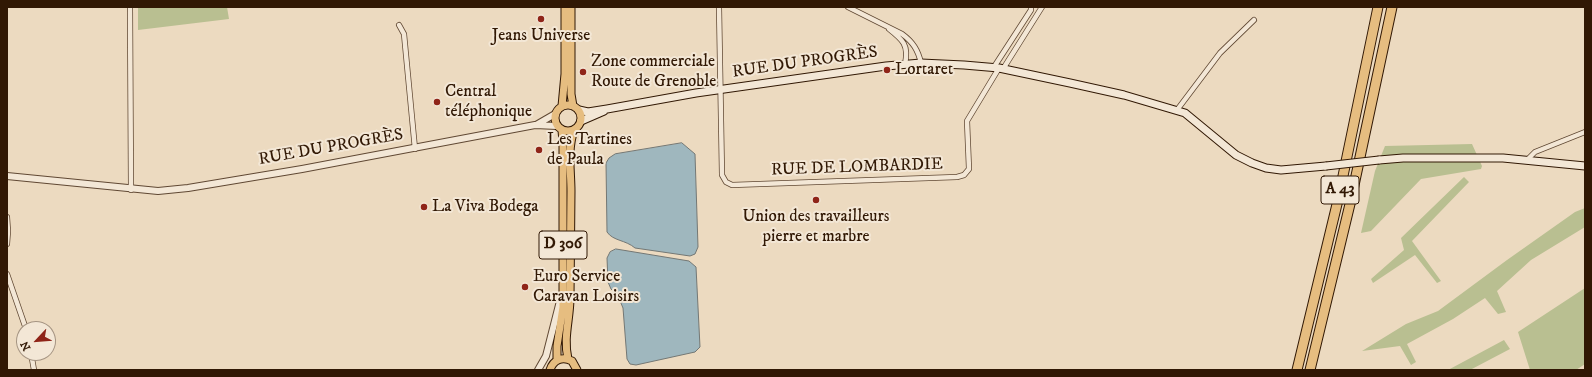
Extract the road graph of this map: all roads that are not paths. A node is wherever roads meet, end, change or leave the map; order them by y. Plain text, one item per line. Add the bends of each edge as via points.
1 (130, 7) edge
2 (565, 7) edge
3 (571, 7) edge
4 (719, 7) edge
5 (848, 7) edge
6 (1031, 7) edge
7 (1042, 7) edge
8 (1378, 7) edge
9 (1392, 7) edge
10 (1254, 20) dead end
11 (399, 25) dead end
12 (886, 26) junction
13 (921, 63) junction
14 (905, 64) junction
15 (999, 68) junction
16 (721, 90) junction
17 (562, 106) junction
18 (576, 108) junction
19 (607, 109) junction
20 (1177, 110) junction
21 (555, 114) junction
22 (581, 121) junction
23 (535, 125) junction
24 (559, 128) junction
25 (574, 130) junction
26 (1585, 132) edge
27 (415, 149) junction
28 (1527, 160) junction
29 (1585, 166) edge
30 (7, 176) edge
31 (131, 190) junction
32 (7, 217) edge
33 (7, 244) edge
34 (7, 274) edge
35 (562, 292) junction
36 (23, 321) edge
37 (568, 359) junction
38 (557, 360) junction
39 (538, 370) edge
40 (550, 370) edge
41 (577, 370) edge
42 (1297, 370) edge
43 (1310, 370) edge

1 - 31 street
2 - 17 main road via 565,74
3 - 18 main road via 571,94
4 - 16 street
5 - 12 street
6 - 15 street
7 - 15 street
8 - 42 highway, A 43 via 1338,200
9 - 43 highway, A 43 via 1348,212
10 - 20 street via 1220,54
11 - 27 street via 404,34
12 - 13 street via 896,29 909,39
12 - 14 street via 902,39 907,52
13 - 14 main road, RUE DU PROGRÈS
13 - 15 main road, RUE DU PROGRÈS
14 - 16 main road, RUE DU PROGRÈS
15 - 16 street, RUE DE LOMBARDIE via 967,121 969,168 964,175 957,177 732,185 726,182 722,175
15 - 20 main road, RUE DU PROGRÈS via 1124,95
16 - 19 main road, RUE DU PROGRÈS
17 - 18 main road via 570,105
17 - 21 main road
18 - 19 main road, RUE DU PROGRÈS via 588,112
18 - 22 main road
19 - 22 main road, RUE DU PROGRÈS
20 - 28 main road, RUE DU PROGRÈS, bridge via 1194,119 1236,155 1266,168 1281,170 1403,158
21 - 23 street, RUE DU PROGRÈS
21 - 24 main road
22 - 25 main road
23 - 24 street, RUE DU PROGRÈS
23 - 27 street, RUE DU PROGRÈS
24 - 25 main road via 570,132
24 - 35 main road, D 306 via 563,143
25 - 37 main road, D 306 via 570,158 570,300 565,346
26 - 28 street via 1535,152
27 - 31 street, RUE DU PROGRÈS via 188,188 158,192
28 - 29 main road, RUE DU PROGRÈS
30 - 31 street, RUE DU PROGRÈS
32 - 33 street
34 - 36 street
35 - 38 main road, D 306 via 563,307
35 - 39 street via 546,356
37 - 38 main road
37 - 41 main road
38 - 40 main road

